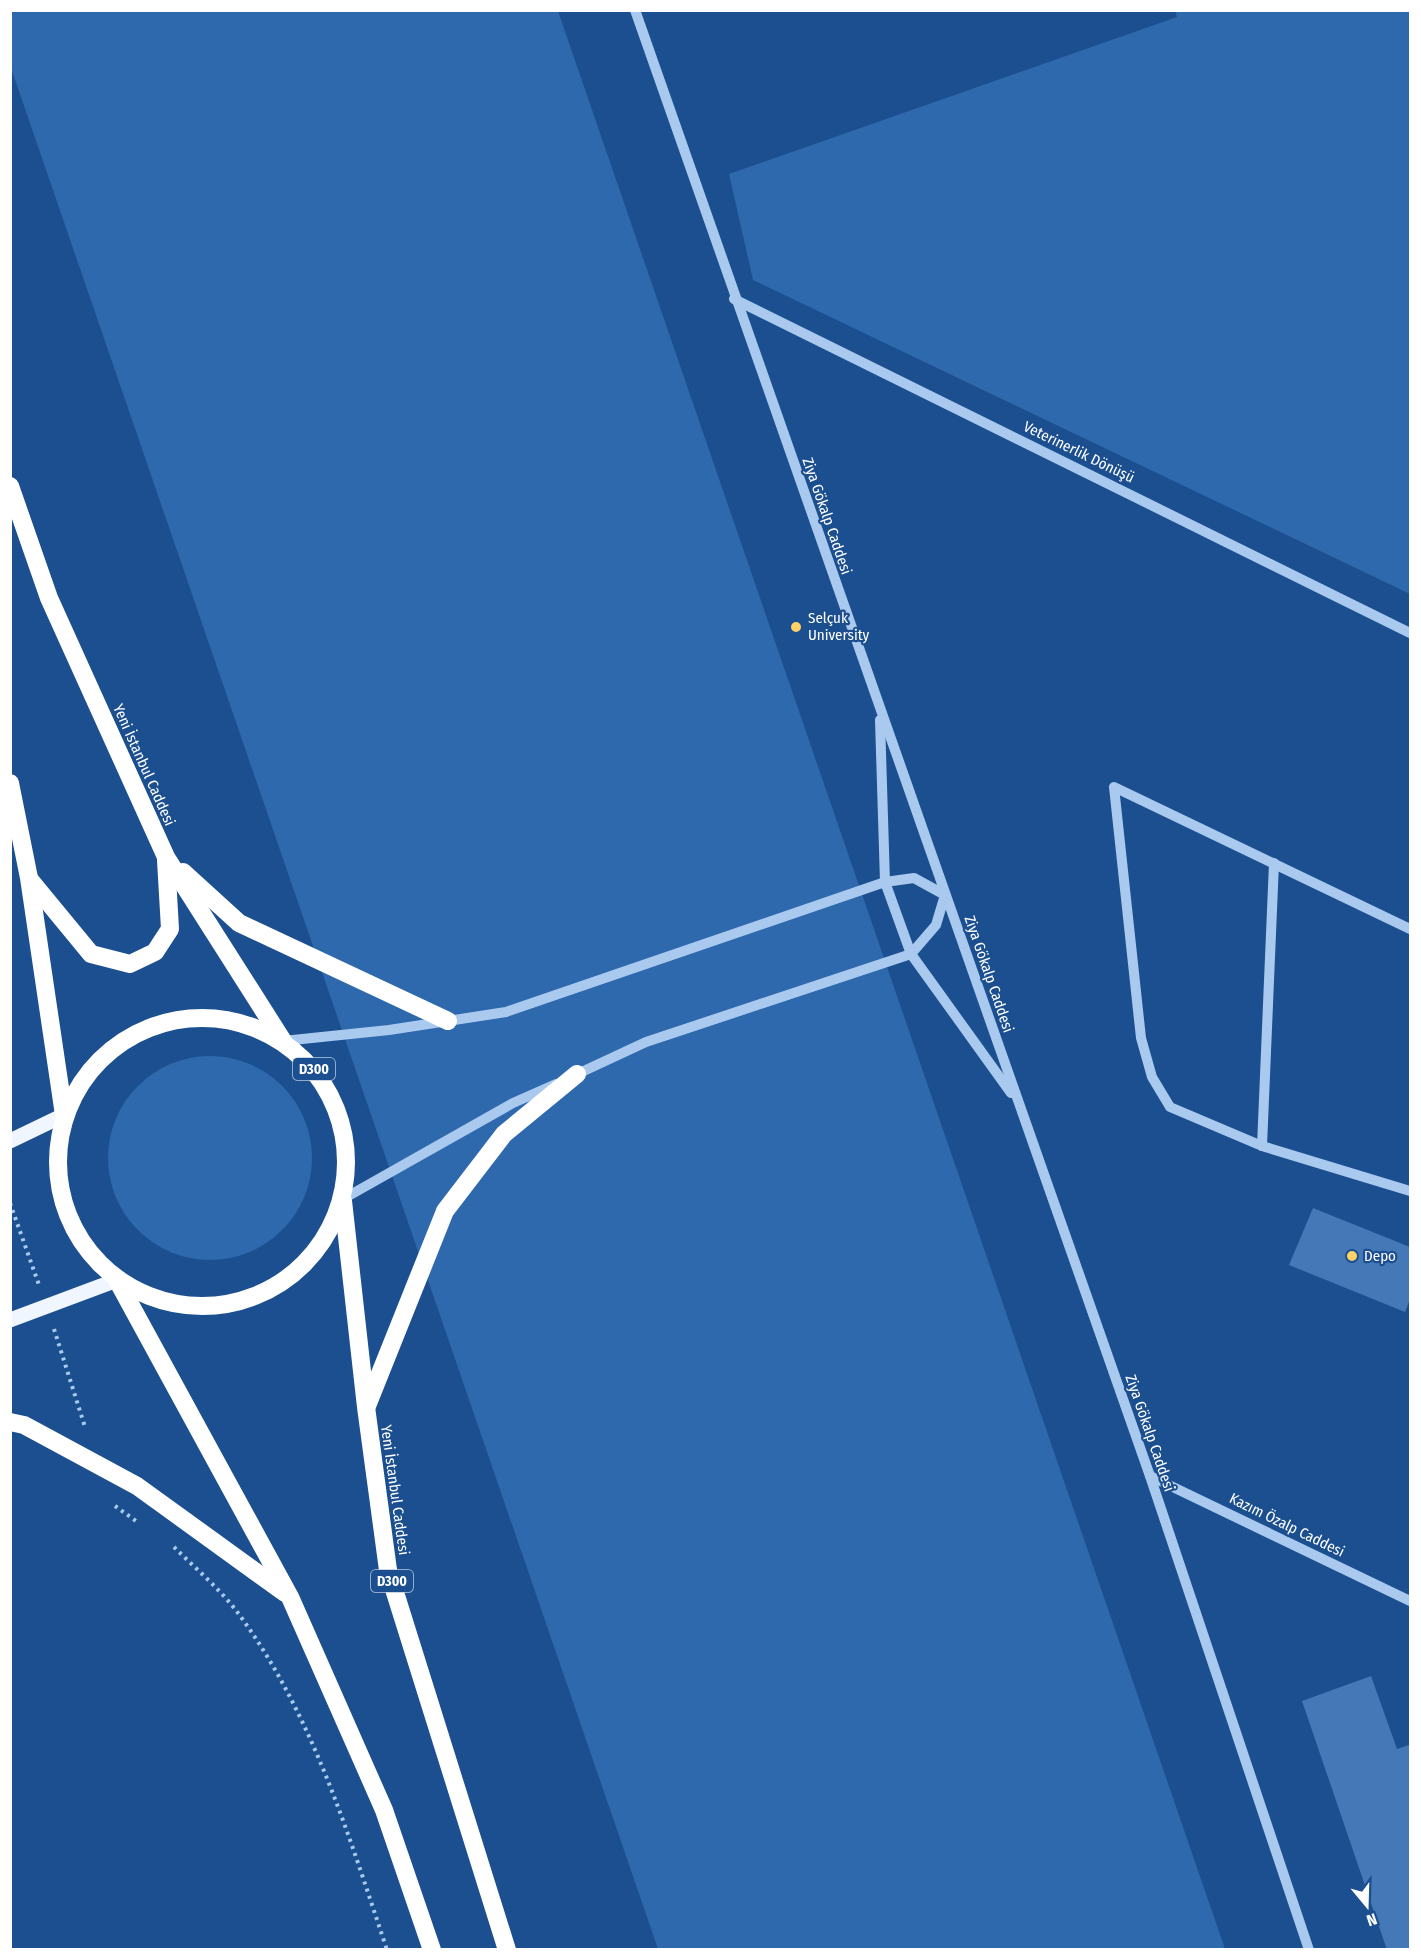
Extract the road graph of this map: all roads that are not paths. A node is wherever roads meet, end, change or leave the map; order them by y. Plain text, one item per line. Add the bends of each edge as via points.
1 (635, 10) edge
2 (734, 298) junction
3 (10, 486) edge
4 (1410, 633) edge
5 (880, 711) junction
6 (10, 783) edge
7 (166, 857) junction
8 (1274, 863) junction
9 (29, 878) junction
10 (885, 882) junction
11 (945, 895) junction
12 (1410, 929) edge
13 (911, 954) junction
14 (448, 1021) junction
15 (283, 1041) junction
16 (577, 1074) junction
17 (1019, 1104) junction
18 (64, 1115) junction
19 (10, 1141) edge
20 (1262, 1146) junction
21 (1410, 1191) edge
22 (343, 1199) junction
23 (117, 1280) junction
24 (10, 1320) edge
25 (366, 1407) junction
26 (10, 1422) edge
27 (1150, 1476) junction
28 (290, 1597) junction
29 (1410, 1601) edge
30 (432, 1950) edge
31 (507, 1950) edge
32 (1309, 1950) edge

1 - 2 street, Ziya Gökalp Caddesi
2 - 4 street, Veterinerlik Dönüşü
2 - 5 street, Ziya Gökalp Caddesi
3 - 7 highway, Yeni İstanbul Caddesi / D300 via 49,598
5 - 10 street
5 - 11 street, Ziya Gökalp Caddesi
6 - 9 highway, D300
7 - 9 highway via 170,929 155,952 130,964 91,954
7 - 14 highway via 239,923
7 - 15 highway, Yeni İstanbul Caddesi / D300
8 - 12 street
8 - 20 street
8 - 20 street via 1114,787 1141,1038 1152,1077 1170,1107
9 - 18 highway, D300
10 - 11 street via 914,878
10 - 13 street
10 - 14 street via 506,1012
11 - 13 street via 936,925
11 - 17 street, Ziya Gökalp Caddesi
13 - 16 street via 646,1042
13 - 17 street
14 - 15 street
15 - 18 highway, D300 via 243,1022 199,1017 156,1024 116,1045 85,1076
15 - 22 highway, D300 via 316,1071 338,1110 348,1154
16 - 22 street via 513,1103
16 - 25 highway via 504,1134 445,1211
17 - 27 street, Ziya Gökalp Caddesi
18 - 19 main road
18 - 23 highway, D300 via 57,1151 59,1188 70,1223 90,1255
20 - 21 street
22 - 23 highway, D300 via 324,1242 292,1276 251,1298 205,1307 159,1301
22 - 25 highway, Yeni İstanbul Caddesi / D300
23 - 24 main road
23 - 28 highway, D300
25 - 31 highway, Yeni İstanbul Caddesi / D300 via 388,1570
26 - 28 highway via 24,1425 137,1486
27 - 29 street, Kazım Özalp Caddesi
27 - 32 street, Ziya Gökalp Caddesi
28 - 30 highway, D300 via 384,1810

